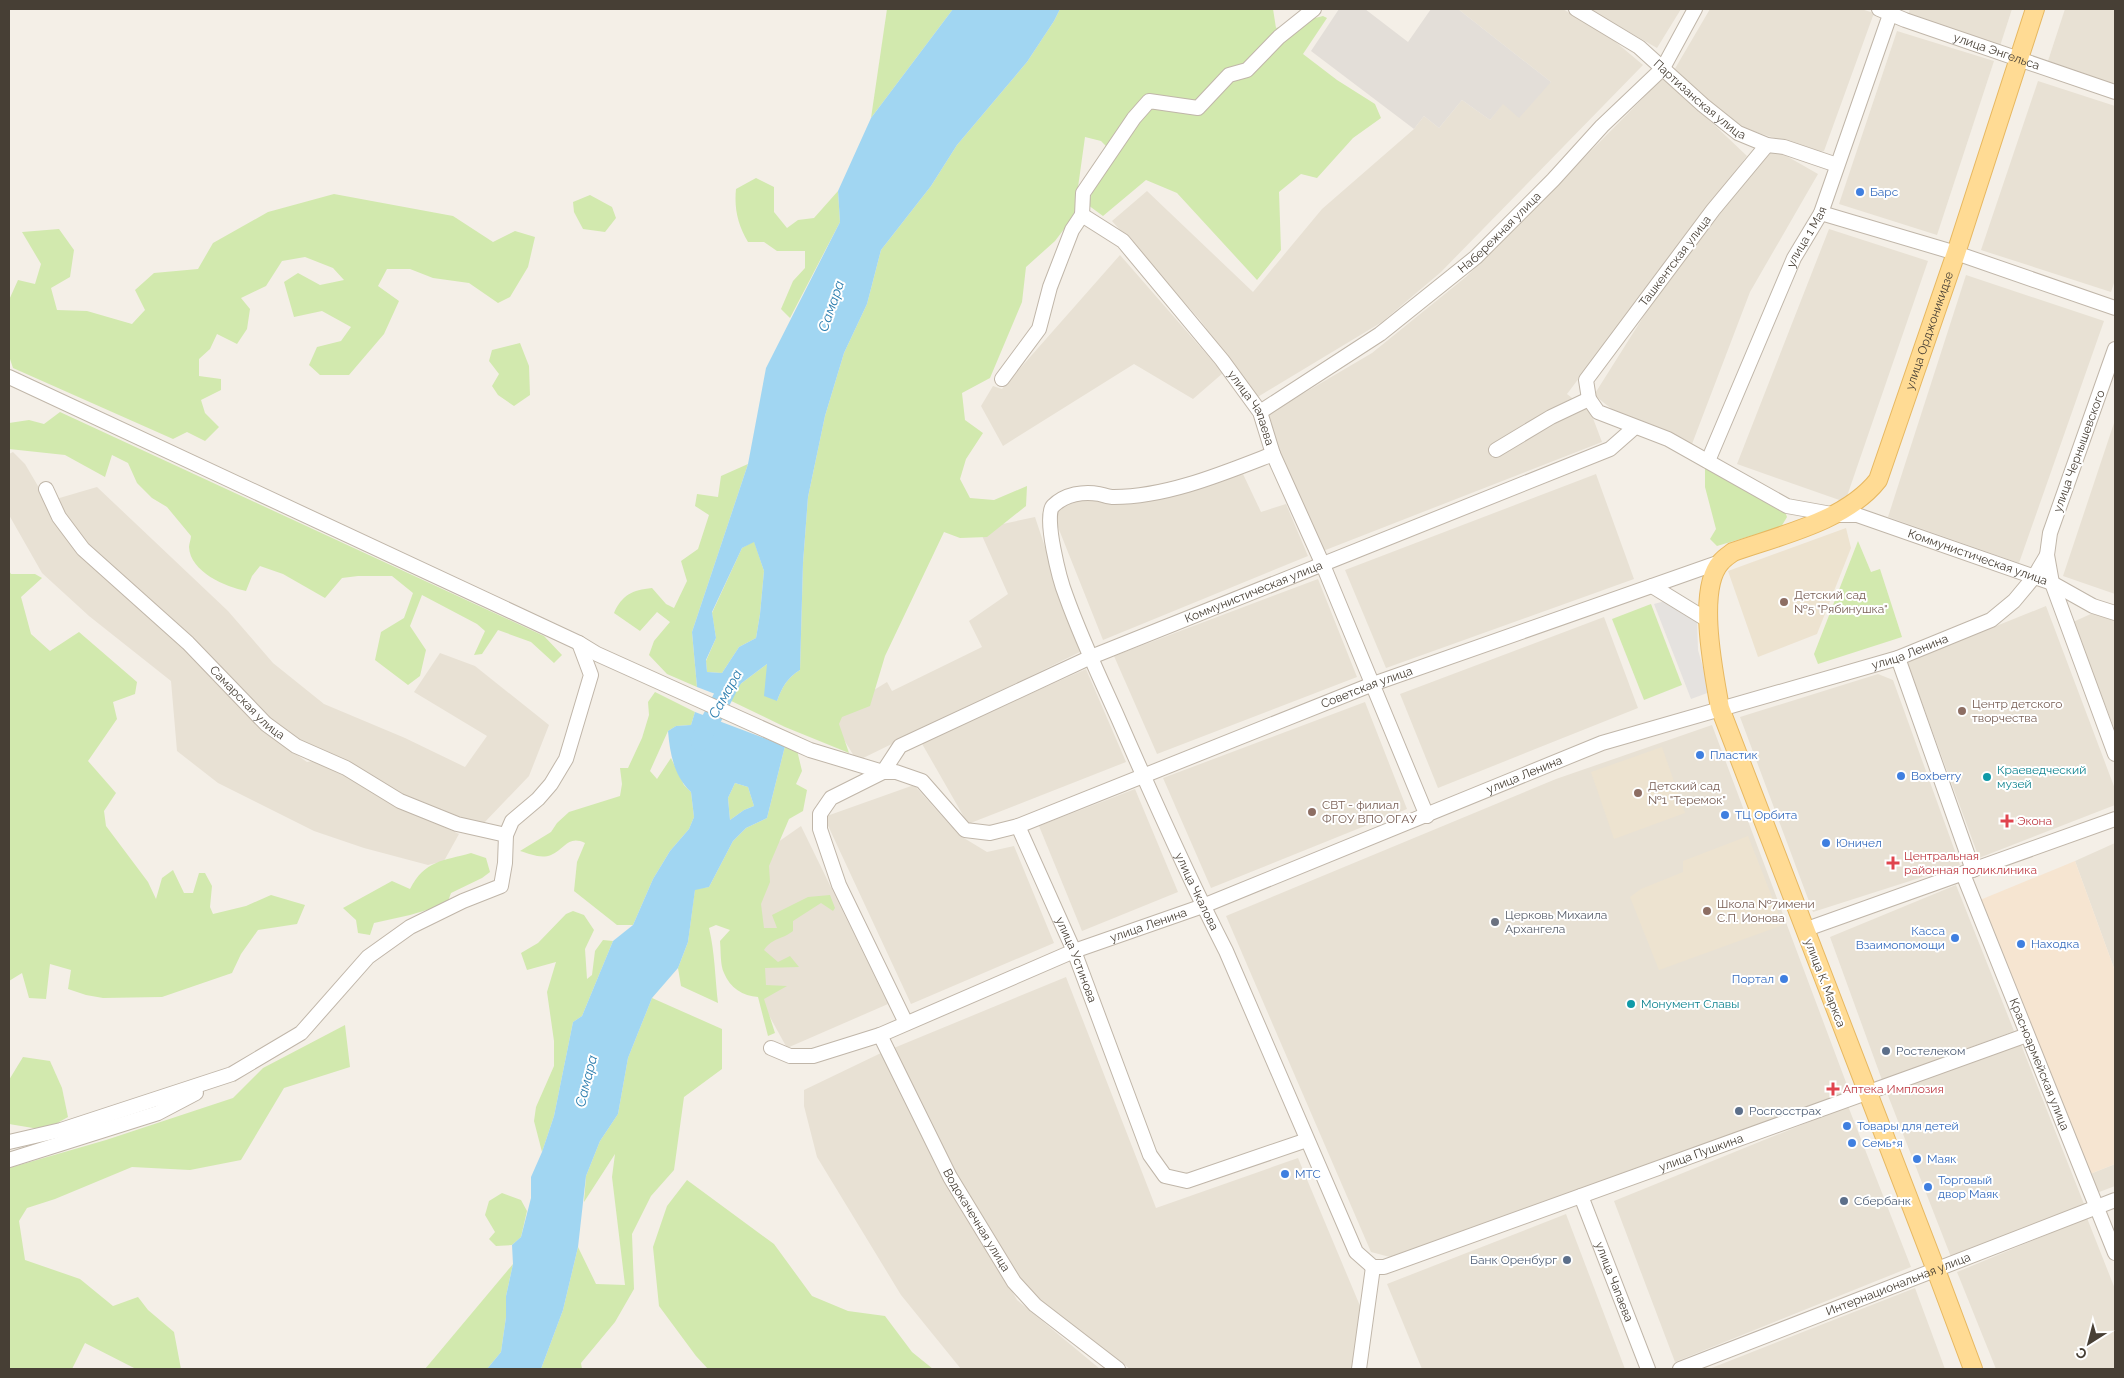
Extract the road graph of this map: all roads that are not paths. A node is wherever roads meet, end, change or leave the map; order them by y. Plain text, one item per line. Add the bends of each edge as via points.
1 (1314, 9) edge
2 (1576, 9) edge
3 (1695, 9) edge
4 (2035, 9) edge
5 (1887, 10) edge
6 (2019, 59) junction
7 (1663, 68) junction
8 (2115, 92) edge
9 (1767, 145) junction
10 (1837, 165) junction
11 (1822, 213) junction
12 (1082, 215) junction
13 (1956, 254) junction
14 (2115, 308) edge
15 (2115, 349) edge
16 (9, 377) edge
17 (1002, 380) dead end
18 (1589, 400) junction
19 (1260, 412) junction
20 (1635, 427) junction
21 (1496, 450) dead end
22 (1273, 454) junction
23 (1708, 461) junction
24 (46, 489) dead end
25 (1837, 515) junction
26 (2047, 555) junction
27 (1720, 562) junction
28 (1323, 565) junction
29 (2034, 577) junction
30 (2052, 583) junction
31 (1652, 586) junction
32 (2115, 613) edge
33 (1708, 620) junction
34 (579, 643) junction
35 (1091, 657) junction
36 (1898, 658) junction
37 (1373, 684) junction
38 (1720, 708) junction
39 (2115, 754) edge
40 (883, 772) junction
41 (1142, 775) junction
42 (1427, 816) junction
43 (2115, 819) edge
44 (1018, 826) junction
45 (506, 835) junction
46 (1968, 872) junction
47 (1203, 906) junction
48 (1804, 930) junction
49 (1074, 951) junction
50 (906, 1023) junction
51 (880, 1035) junction
52 (2027, 1035) junction
53 (771, 1048) dead end
54 (232, 1074) junction
55 (1868, 1093) junction
56 (1307, 1140) junction
57 (9, 1142) edge
58 (9, 1160) edge
59 (1581, 1196) junction
60 (2115, 1200) edge
61 (2096, 1207) junction
62 (2115, 1253) edge
63 (1373, 1267) junction
64 (1936, 1270) junction
65 (1118, 1369) edge
66 (1359, 1369) edge
67 (1648, 1369) edge
68 (1680, 1369) edge
69 (1973, 1369) edge

1 - 12 street via 1279,37 1247,70 1229,75 1198,108 1148,101 1083,193
2 - 7 street, Партизанская улица via 1639,47
3 - 7 street, Набережная улица
4 - 6 main road, улица Орджоникидзе
5 - 6 street, улица Энгельса via 1905,20
5 - 10 street, улица 1 Мая
6 - 8 street, улица Энгельса
6 - 13 main road, улица Орджоникидзе
7 - 9 street, Партизанская улица via 1738,133
7 - 19 street, Набережная улица via 1602,126 1476,257 1380,334
9 - 10 street, Партизанская улица via 1784,147
9 - 18 street, Ташкентская улица via 1713,210 1586,380
10 - 11 street, улица 1 Мая
11 - 13 street
11 - 23 street, улица 1 Мая via 1794,258
12 - 17 street via 1072,230 1050,287 1039,329
12 - 19 street, улица Чапаева via 1124,242 1222,360
13 - 14 street
13 - 25 main road, улица Орджоникидзе via 1878,480 1868,493
15 - 26 street, улица Чернышевского via 2050,533
16 - 34 street
18 - 20 street, Коммунистическая улица via 1598,412
18 - 21 street via 1551,417
19 - 22 street, улица Чапаева
20 - 23 street, Коммунистическая улица via 1668,439
20 - 28 street, Коммунистическая улица via 1610,450
22 - 28 street, улица Чапаева
22 - 35 street, улица Чкалова via 1188,485 1112,497 1089,493 1067,497 1053,506 1049,513 1049,527 1065,595
23 - 25 street, Коммунистическая улица via 1787,506
24 - 45 street, Самарская улица via 59,517 83,549 174,629 266,724 296,746 346,768 400,801 457,824
25 - 27 main road, улица Орджоникидзе via 1733,552
25 - 29 street, Коммунистическая улица via 1857,516
26 - 29 street, улица Ленина
26 - 30 street
27 - 31 street, Советская улица
27 - 33 main road, улица К. Маркса via 1712,581
28 - 35 street, Коммунистическая улица
28 - 37 street, улица Чапаева
29 - 30 street, Коммунистическая улица
29 - 36 street, улица Ленина via 2014,601 1991,620
30 - 32 street, Коммунистическая улица via 2093,606
30 - 39 street
31 - 33 street
31 - 37 street, Советская улица
33 - 38 main road, улица К. Маркса
34 - 40 street via 810,750
34 - 45 street via 591,675 566,760 538,799 512,821
35 - 40 street, Коммунистическая улица via 900,746
35 - 41 street, улица Чкалова
36 - 38 street, улица Ленина
36 - 46 street, Красноармейская улица
37 - 41 street, Советская улица
37 - 42 street, улица Чапаева
38 - 42 street, улица Ленина via 1602,743
38 - 48 main road, улица К. Маркса
40 - 44 street via 896,772 922,781 965,830 990,833
40 - 50 street via 831,798 820,814 820,829 839,885
41 - 44 street, Советская улица
41 - 47 street, улица Чкалова
42 - 47 street, улица Ленина
43 - 46 street
44 - 49 street, улица Устинова
45 - 54 street via 501,886 410,927 368,957 301,1033
46 - 48 street
46 - 52 street, Красноармейская улица
47 - 49 street, улица Ленина
47 - 56 street, улица Чкалова via 1226,950
48 - 55 main road, улица К. Маркса
49 - 50 street, улица Ленина
49 - 56 street, улица Устинова via 1150,1155 1165,1176 1187,1181
50 - 51 street, улица Ленина
51 - 53 street, улица Ленина via 813,1056 790,1056
51 - 65 street, Водокачечная улица via 950,1177 1014,1282 1034,1305
52 - 55 street, улица Пушкина
52 - 61 street, Красноармейская улица
54 - 57 street via 61,1130
54 - 58 street via 158,1112
55 - 59 street, улица Пушкина
55 - 64 main road, улица К. Маркса
56 - 63 street, улица Чкалова via 1356,1252
59 - 63 street, улица Пушкина via 1384,1267
59 - 67 street, улица Чапаева
60 - 61 street, Интернациональная улица
61 - 62 street, Красноармейская улица
61 - 64 street, Интернациональная улица
63 - 66 street
64 - 68 street, Интернациональная улица
64 - 69 main road, улица К. Маркса

